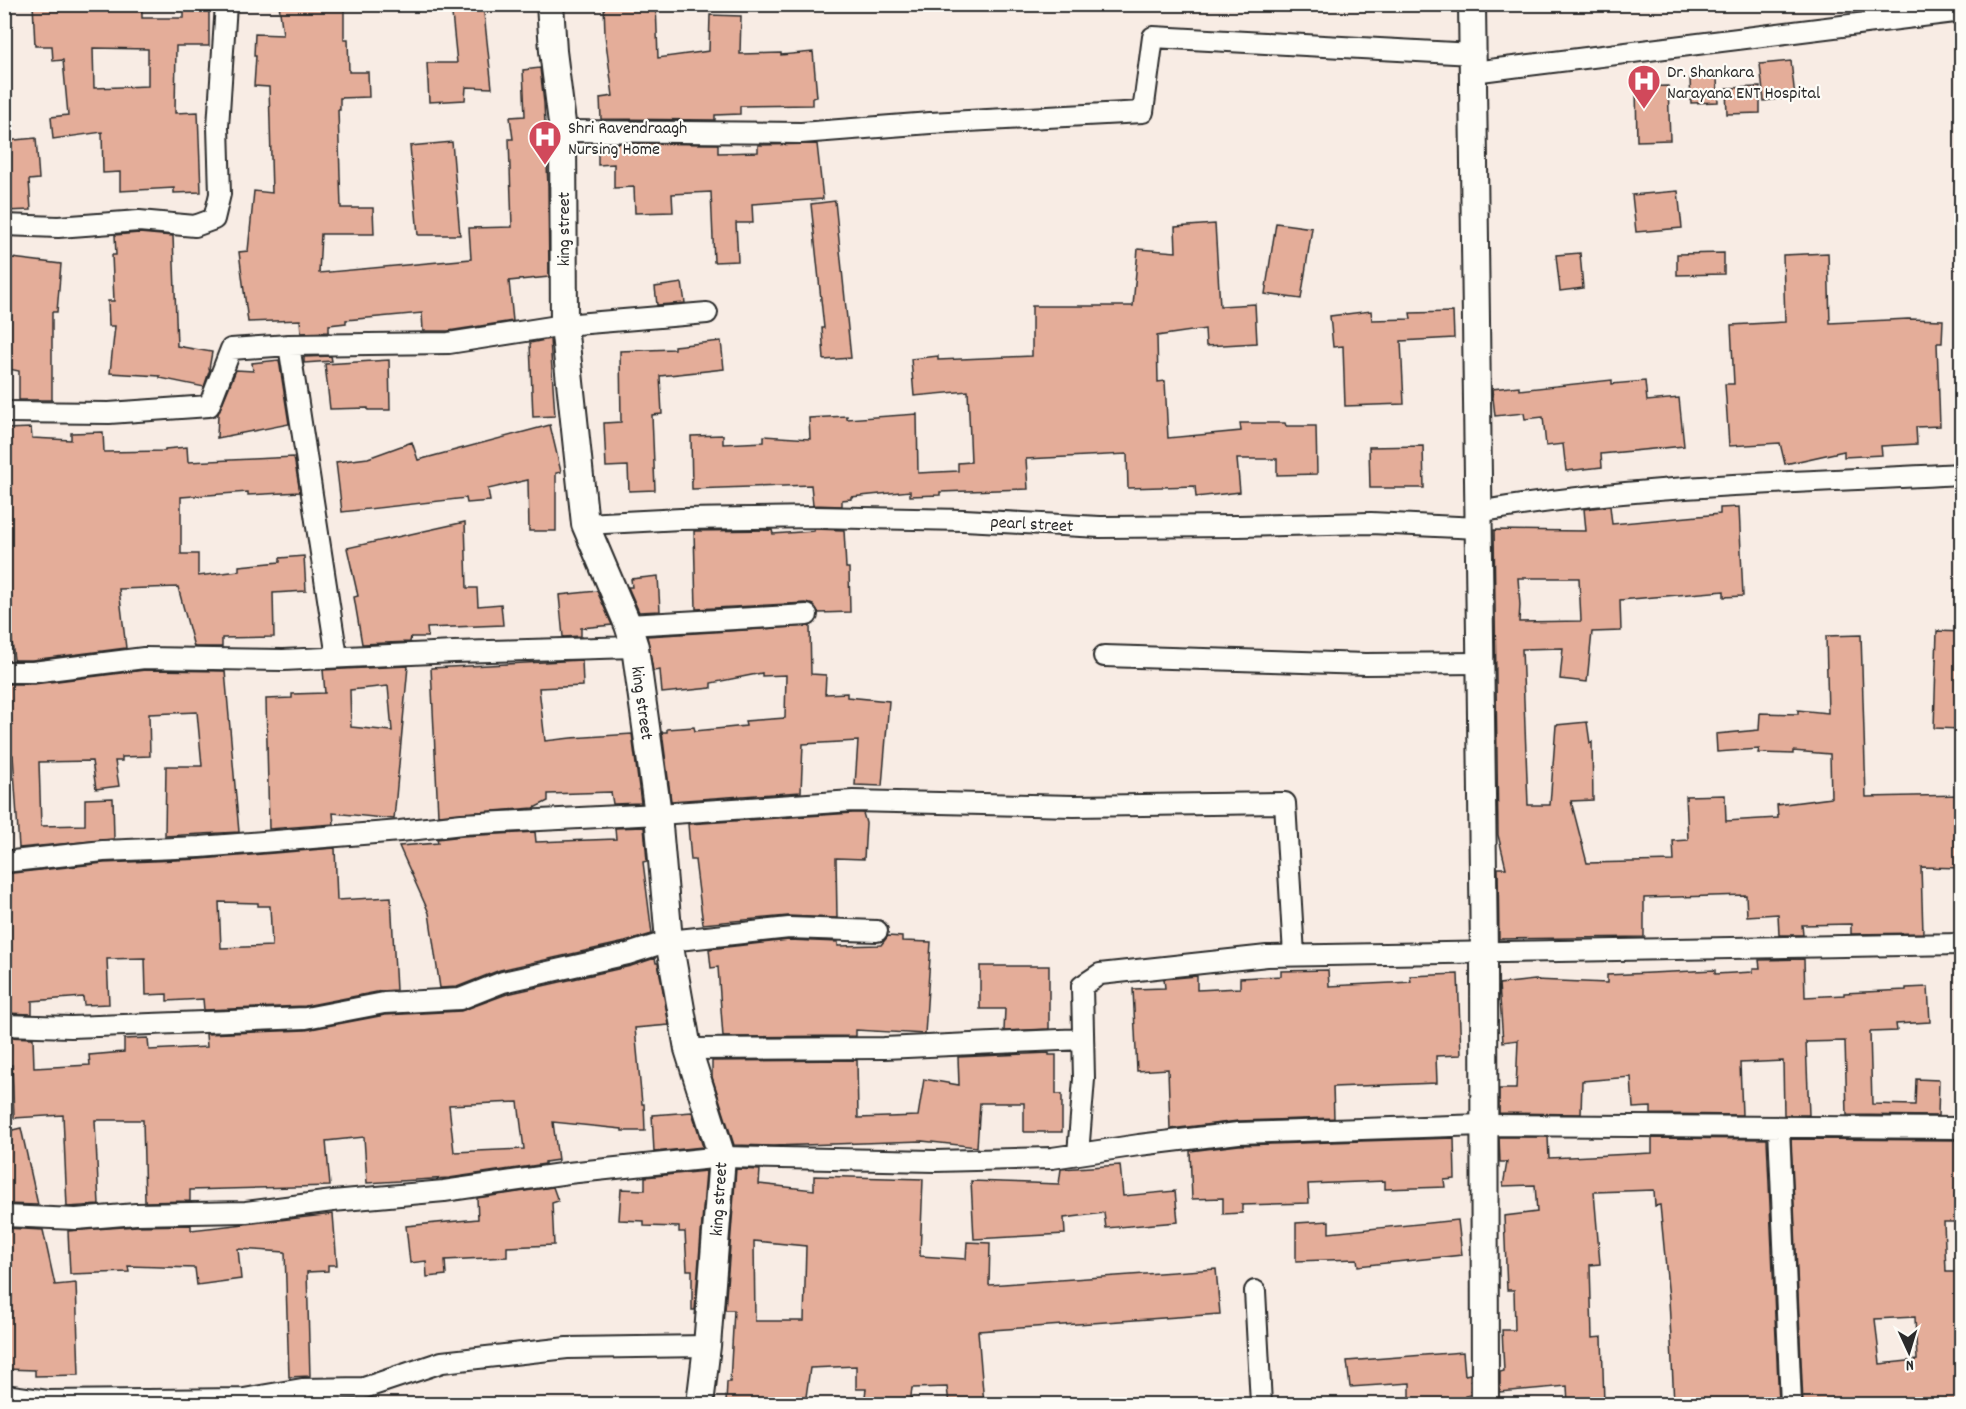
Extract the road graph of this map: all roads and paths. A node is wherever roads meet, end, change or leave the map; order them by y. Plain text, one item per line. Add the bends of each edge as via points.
1 (226, 4) edge
2 (550, 4) edge
3 (1472, 4) edge
4 (1962, 11) edge
5 (1473, 63) junction
6 (562, 131) junction
7 (4, 225) edge
8 (708, 313) dead end
9 (564, 325) junction
10 (289, 345) junction
11 (4, 412) edge
12 (1962, 474) edge
13 (1479, 520) junction
14 (585, 524) junction
15 (807, 615) dead end
16 (631, 636) junction
17 (1104, 656) dead end
18 (337, 657) junction
19 (1480, 663) junction
20 (4, 672) edge
21 (658, 814) junction
22 (4, 862) edge
23 (877, 931) dead end
24 (669, 941) junction
25 (1962, 944) edge
26 (1484, 953) junction
27 (1294, 956) junction
28 (4, 1025) edge
29 (1083, 1040) junction
30 (688, 1049) junction
31 (1483, 1125) junction
32 (1779, 1128) junction
33 (1962, 1128) edge
34 (1078, 1154) junction
35 (722, 1157) junction
36 (4, 1216) edge
37 (1255, 1291) dead end
38 (707, 1346) junction
39 (4, 1395) edge
40 (302, 1397) edge
41 (700, 1404) edge
42 (1261, 1404) edge
43 (1485, 1404) edge
44 (1791, 1404) edge

1 - 7 street via 218,127 220,194 214,219 195,226 139,221 58,227
2 - 6 street, king street
3 - 5 street
4 - 5 street
5 - 6 street via 1153,37 1143,112 801,133
5 - 13 street
6 - 9 street, king street
8 - 9 street
9 - 10 street via 449,343
9 - 14 street, king street
10 - 11 street via 231,349 209,406 109,413
10 - 18 street
12 - 13 street, pearl street via 1761,482 1585,496
13 - 14 street, pearl street via 1100,527 814,518
13 - 19 street
14 - 16 street, king street
15 - 16 street
16 - 18 street
16 - 21 street, king street
17 - 19 street via 1366,664
18 - 20 street via 144,658
19 - 26 street
21 - 22 street via 462,824
21 - 24 street, king street
21 - 27 street via 853,801 1074,806 1286,803
23 - 24 street via 789,928
24 - 28 street via 503,982 460,999 384,1003 306,1018 71,1028
24 - 30 street, king street
25 - 26 street
26 - 27 street
26 - 31 street
27 - 29 street via 1100,974 1082,986
29 - 30 street via 884,1048
29 - 34 street
30 - 35 street, king street
31 - 32 street
31 - 34 street via 1238,1133
31 - 43 street
32 - 33 street
32 - 44 street
34 - 35 street via 935,1161
35 - 36 street via 246,1212 76,1219
35 - 38 street, king street
37 - 42 street
38 - 40 street via 567,1347 442,1362 364,1388
38 - 41 street, king street
39 - 40 street via 48,1401

